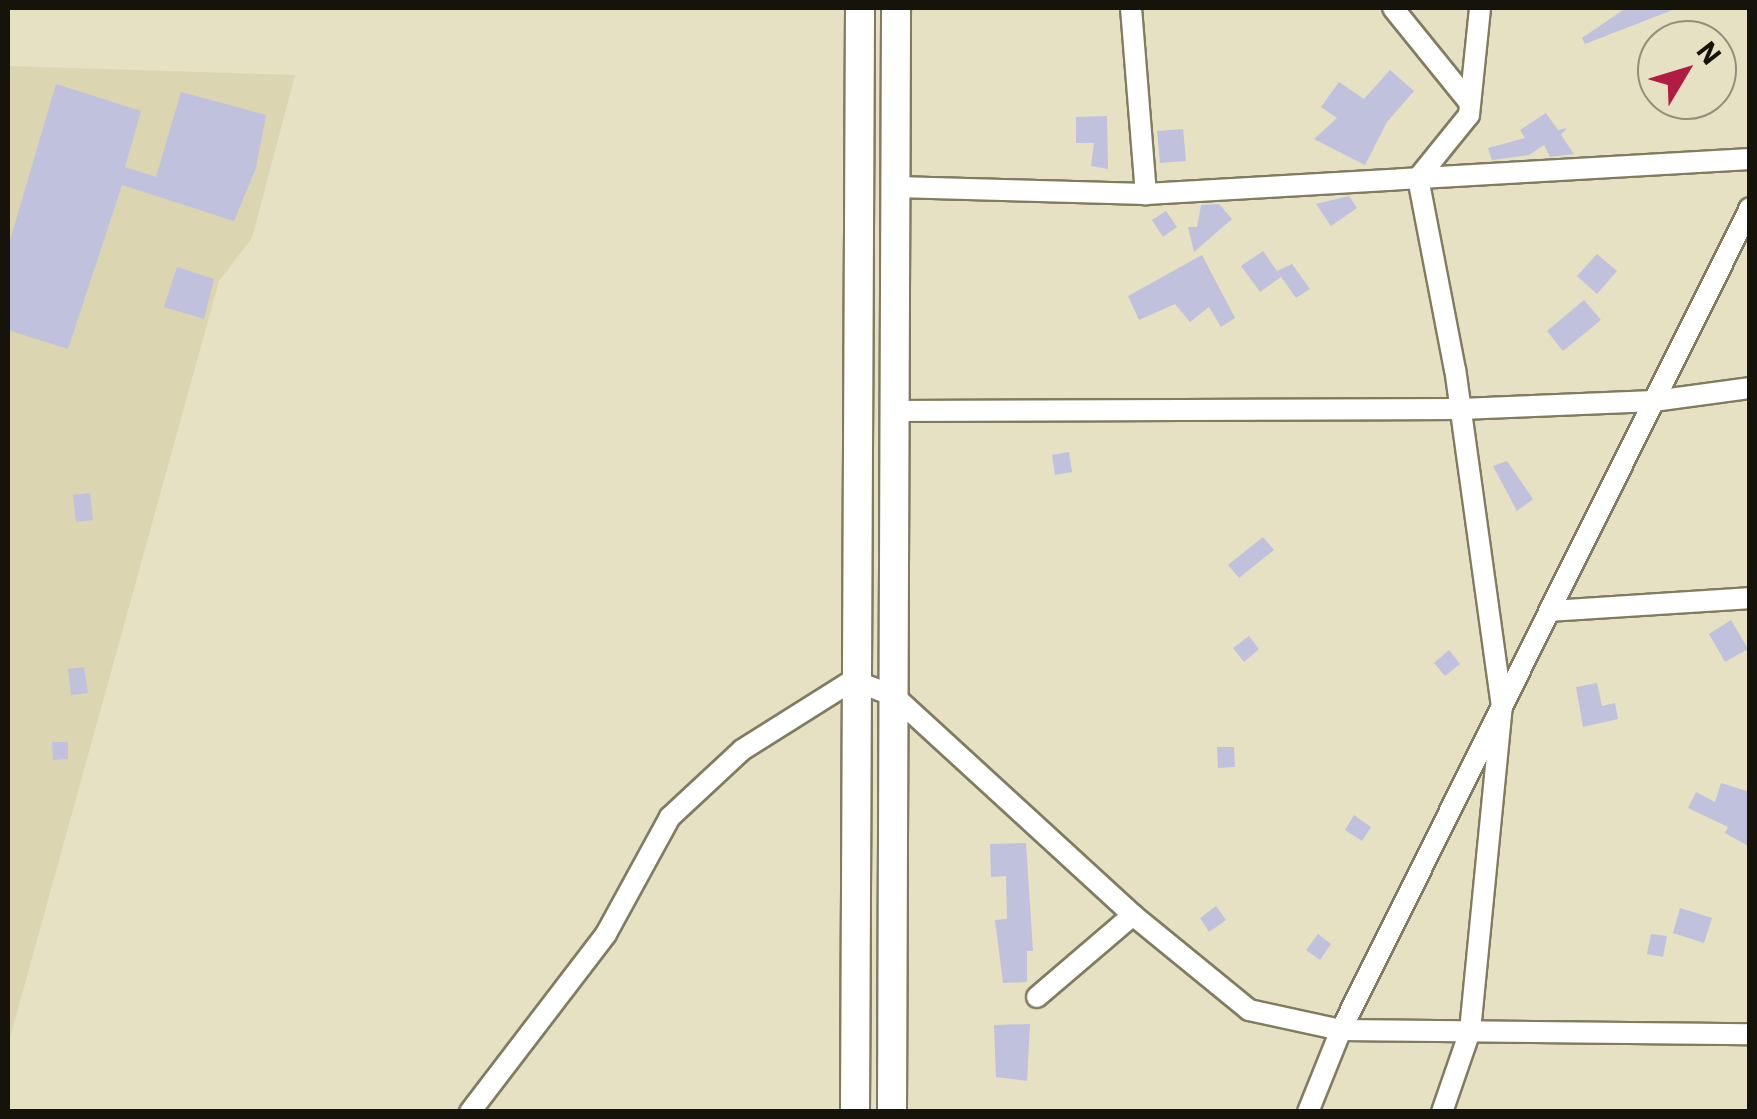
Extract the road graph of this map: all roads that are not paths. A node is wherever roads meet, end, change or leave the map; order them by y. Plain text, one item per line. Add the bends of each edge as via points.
1 (860, 8) edge
2 (896, 8) edge
3 (1131, 8) edge
4 (1392, 8) edge
5 (1480, 8) edge
6 (1470, 103) junction
7 (1750, 159) edge
8 (1418, 178) junction
9 (896, 187) junction
10 (1146, 194) junction
11 (1747, 218) edge
12 (1750, 388) edge
13 (1654, 401) junction
14 (1461, 410) junction
15 (895, 411) junction
16 (1750, 598) edge
17 (1550, 610) junction
18 (853, 680) junction
19 (894, 696) junction
20 (1502, 707) junction
21 (1132, 915) junction
22 (1037, 997) dead end
23 (1341, 1030) junction
24 (1470, 1031) junction
25 (1750, 1034) edge
26 (470, 1112) edge
27 (855, 1112) edge
28 (892, 1112) edge
29 (1308, 1112) edge
30 (1442, 1112) edge

1 - 18 street
2 - 9 street
3 - 10 street
4 - 6 street
5 - 6 street
6 - 8 street via 1468,115
7 - 8 street
8 - 10 street
8 - 14 street
9 - 10 street
9 - 15 street
11 - 13 street
12 - 13 street
13 - 14 street
13 - 17 street
14 - 15 street
14 - 20 street
15 - 19 street
16 - 17 street
17 - 20 street
18 - 19 street
18 - 26 street via 742,750 670,817 606,934
18 - 27 street
19 - 21 street
19 - 28 street
20 - 23 street
20 - 24 street
21 - 22 street
21 - 23 street via 1250,1010
23 - 24 street
23 - 29 street
24 - 25 street
24 - 30 street

